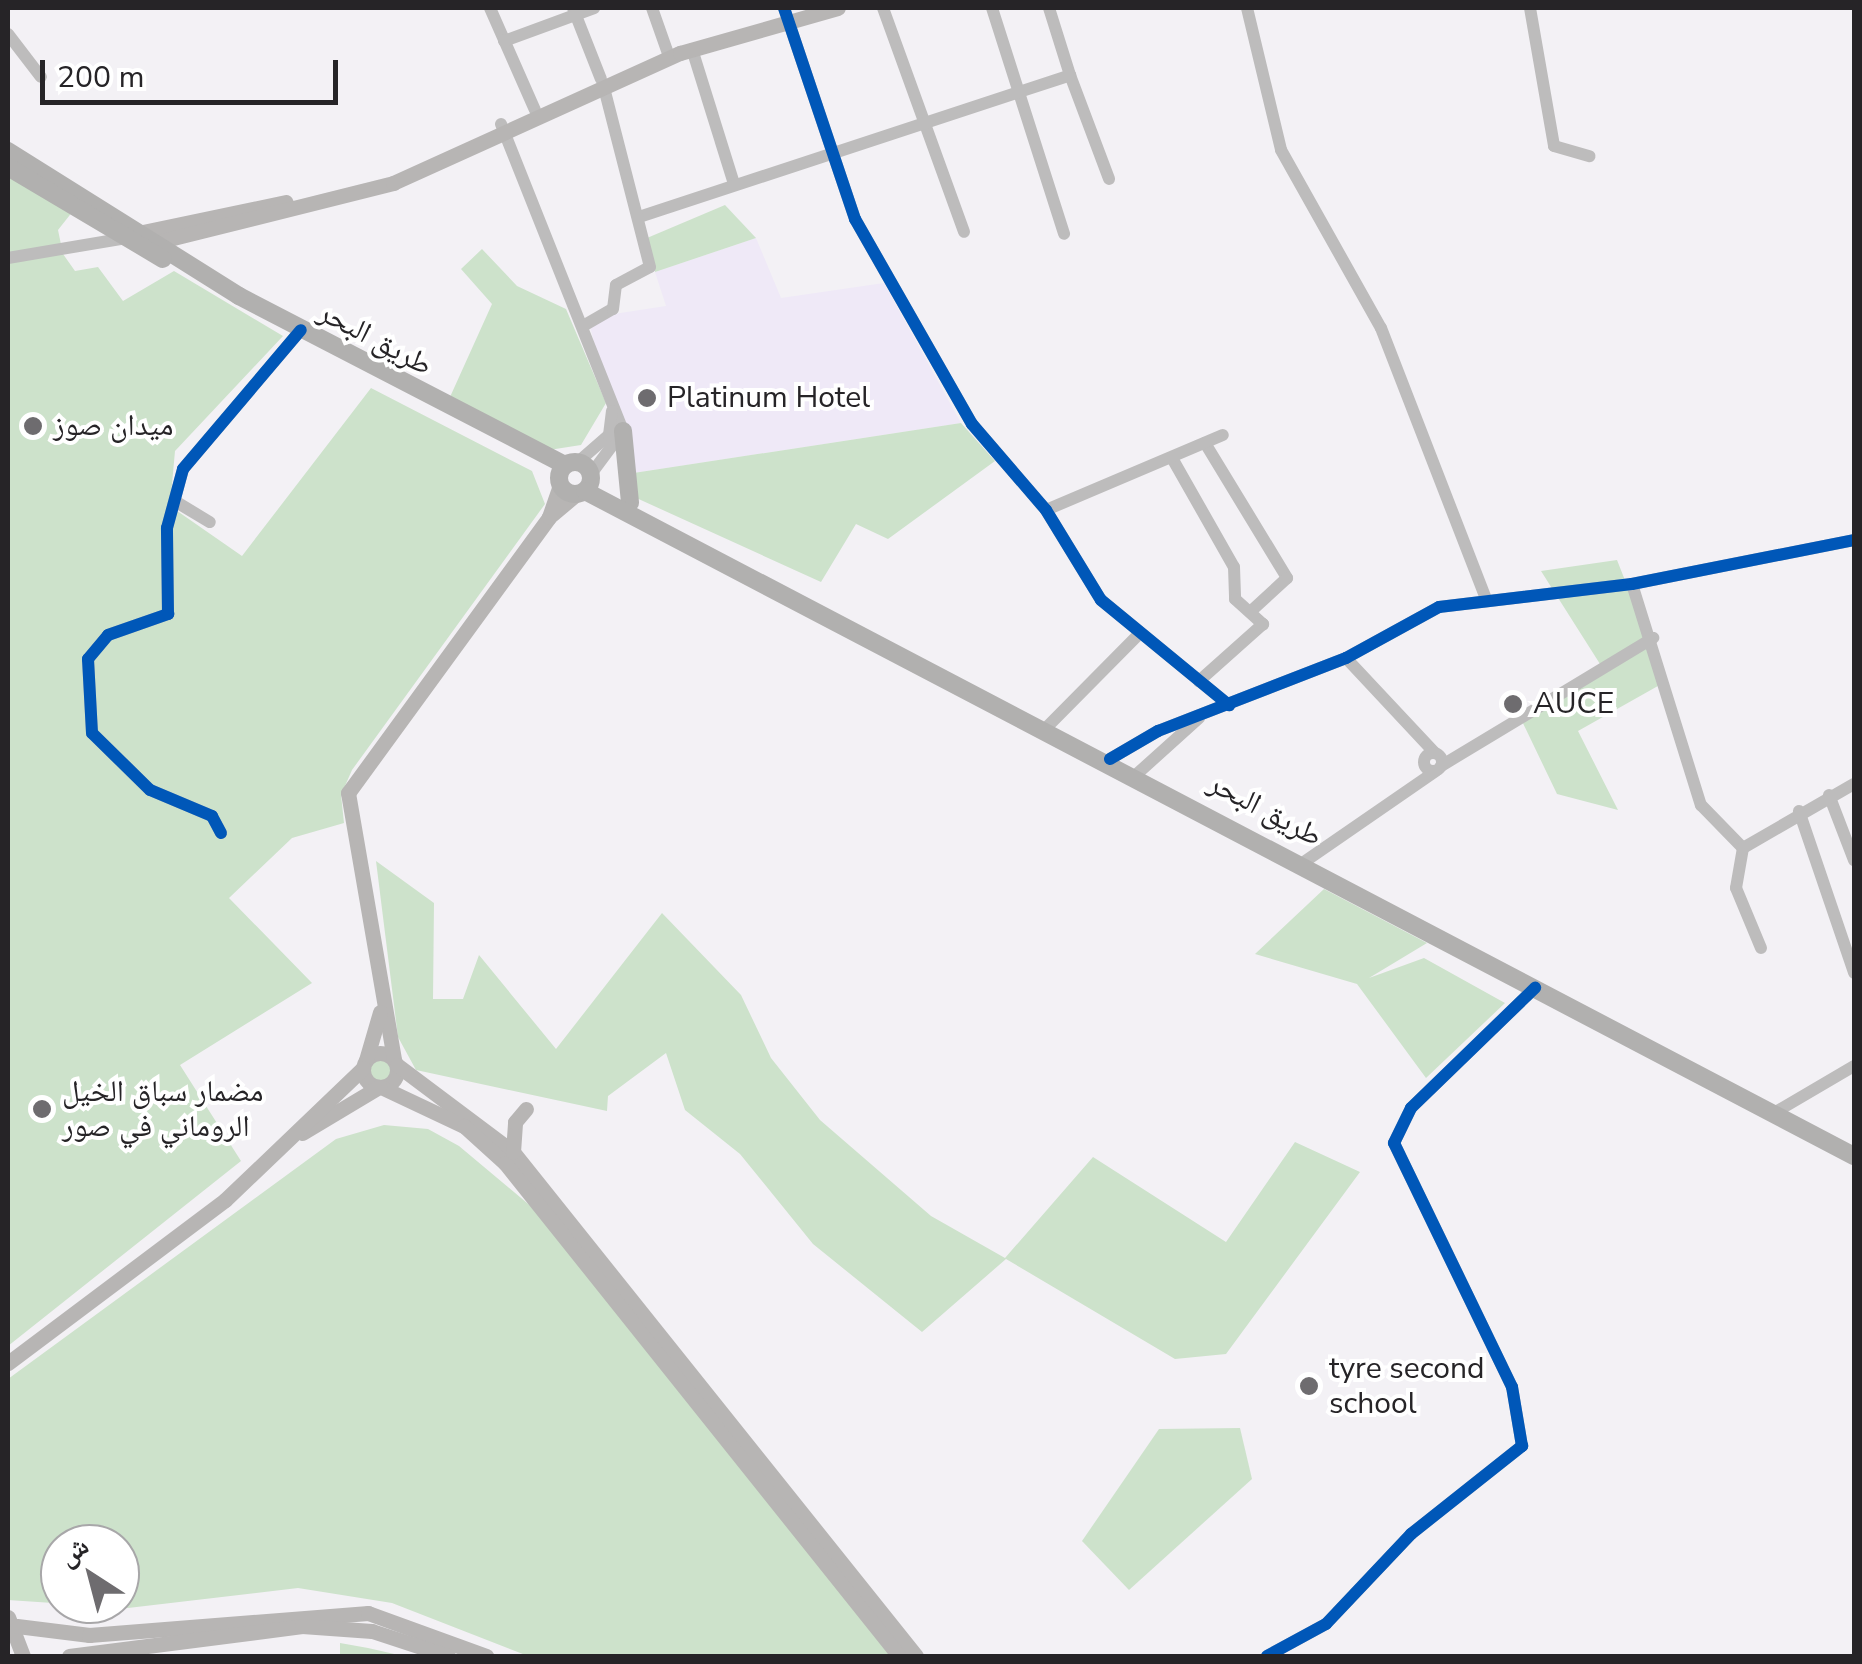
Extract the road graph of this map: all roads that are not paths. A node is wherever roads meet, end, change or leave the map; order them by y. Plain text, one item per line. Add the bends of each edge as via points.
1 (490, 8) edge
2 (594, 8) edge
3 (652, 8) edge
4 (838, 8) edge
5 (883, 8) edge
6 (992, 8) edge
7 (1049, 8) edge
8 (1247, 8) edge
9 (1530, 8) edge
10 (574, 11) edge
11 (786, 14) edge
12 (8, 34) edge
13 (504, 41) junction
14 (678, 53) junction
15 (1070, 75) junction
16 (40, 77) dead end
17 (602, 83) junction
18 (1022, 89) junction
19 (535, 110) junction
20 (927, 124) junction
21 (502, 128) junction
22 (8, 151) edge
23 (832, 156) junction
24 (1590, 156) dead end
25 (8, 166) edge
26 (1109, 179) dead end
27 (734, 184) junction
28 (639, 218) junction
29 (964, 232) dead end
30 (1064, 234) dead end
31 (136, 241) junction
32 (8, 258) edge
33 (583, 326) junction
34 (301, 330) junction
35 (612, 408) junction
36 (623, 431) junction
37 (1223, 435) dead end
38 (1204, 443) junction
39 (1172, 458) junction
40 (576, 480) junction
41 (630, 503) junction
42 (178, 504) junction
43 (1046, 510) junction
44 (646, 518) junction
45 (210, 522) dead end
46 (1854, 540) edge
47 (1632, 584) junction
48 (1486, 599) junction
49 (1250, 612) junction
50 (1138, 636) junction
51 (1653, 638) junction
52 (1346, 658) junction
53 (1199, 681) junction
54 (1229, 704) junction
55 (1204, 712) junction
56 (1048, 726) junction
57 (1110, 759) junction
58 (1433, 760) junction
59 (1138, 773) junction
60 (1854, 784) edge
61 (1829, 795) junction
62 (1799, 811) junction
63 (221, 833) dead end
64 (1743, 848) junction
65 (1854, 860) edge
66 (1304, 862) junction
67 (1761, 948) dead end
68 (1854, 973) edge
69 (1535, 988) junction
70 (381, 1008) junction
71 (396, 1062) junction
72 (364, 1064) junction
73 (1854, 1066) edge
74 (380, 1087) junction
75 (526, 1108) dead end
76 (1774, 1113) junction
77 (290, 1139) junction
78 (514, 1152) junction
79 (1854, 1156) edge
80 (533, 1185) junction
81 (8, 1363) edge
82 (12, 1621) edge
83 (23, 1656) edge
84 (69, 1656) edge
85 (448, 1656) edge
86 (486, 1656) edge
87 (899, 1656) edge
88 (916, 1656) edge
89 (1267, 1656) edge

1 - 13 street
2 - 10 street
3 - 14 street
4 - 11 main road
5 - 20 street
6 - 18 street
7 - 15 street
8 - 48 street via 1281,150 1381,328
9 - 24 street via 1554,146
10 - 13 street
10 - 17 street
11 - 14 main road
11 - 23 street
12 - 16 street
13 - 19 street
14 - 17 main road
14 - 27 street
15 - 18 street
15 - 26 street
17 - 19 main road
17 - 21 main road
17 - 28 street
18 - 20 street
18 - 30 street
19 - 21 main road
20 - 23 street
20 - 29 street
21 - 31 main road via 366,188
21 - 33 street
22 - 31 highway, طريق البحر
23 - 27 street
23 - 43 street via 885,282 1001,464
25 - 31 highway, طريق البحر
27 - 28 street
28 - 33 street via 650,271 616,286 613,309
31 - 32 street
31 - 34 highway, طريق البحر
33 - 35 street
34 - 40 highway, طريق البحر
34 - 42 street via 195,450
35 - 36 street
35 - 40 street via 609,435
36 - 40 street
36 - 41 highway
37 - 38 street
38 - 39 street
38 - 49 street via 1287,578
39 - 43 street
39 - 49 street
40 - 41 highway, طريق البحر
40 - 44 highway, طريق البحر
40 - 70 main road via 348,794
41 - 44 highway, طريق البحر
42 - 45 street
42 - 63 street via 168,528 168,614 93,649 88,719 150,790 212,816
43 - 50 street via 1101,600
44 - 56 highway, طريق البحر
46 - 47 street
47 - 48 street
47 - 51 street
48 - 52 street via 1424,612
49 - 53 street via 1263,629
50 - 53 street
50 - 56 street
51 - 58 street via 1468,750
51 - 64 street via 1701,804
52 - 54 street
52 - 58 street
53 - 54 street
54 - 55 street
55 - 57 street
55 - 59 street
56 - 57 highway, طريق البحر
57 - 59 highway, طريق البحر
58 - 66 street via 1407,788
59 - 66 highway, طريق البحر
60 - 61 street
61 - 62 street
61 - 65 street
62 - 64 street
62 - 68 street
64 - 67 street via 1736,888
66 - 69 highway, طريق البحر
69 - 76 highway, طريق البحر
69 - 89 street via 1410,1108 1394,1143 1512,1387 1522,1446 1419,1527 1326,1624
70 - 71 main road
70 - 72 main road
71 - 72 main road via 380,1052
71 - 74 main road
71 - 78 main road
72 - 74 main road
72 - 77 main road
73 - 76 street
74 - 77 main road
74 - 80 main road via 464,1126
75 - 78 main road via 515,1122
76 - 79 highway, طريق البحر
77 - 81 main road via 225,1200
78 - 80 main road
80 - 87 main road
80 - 88 main road
82 - 83 main road
82 - 86 main road via 89,1635 368,1613
84 - 85 main road via 302,1626 372,1631

